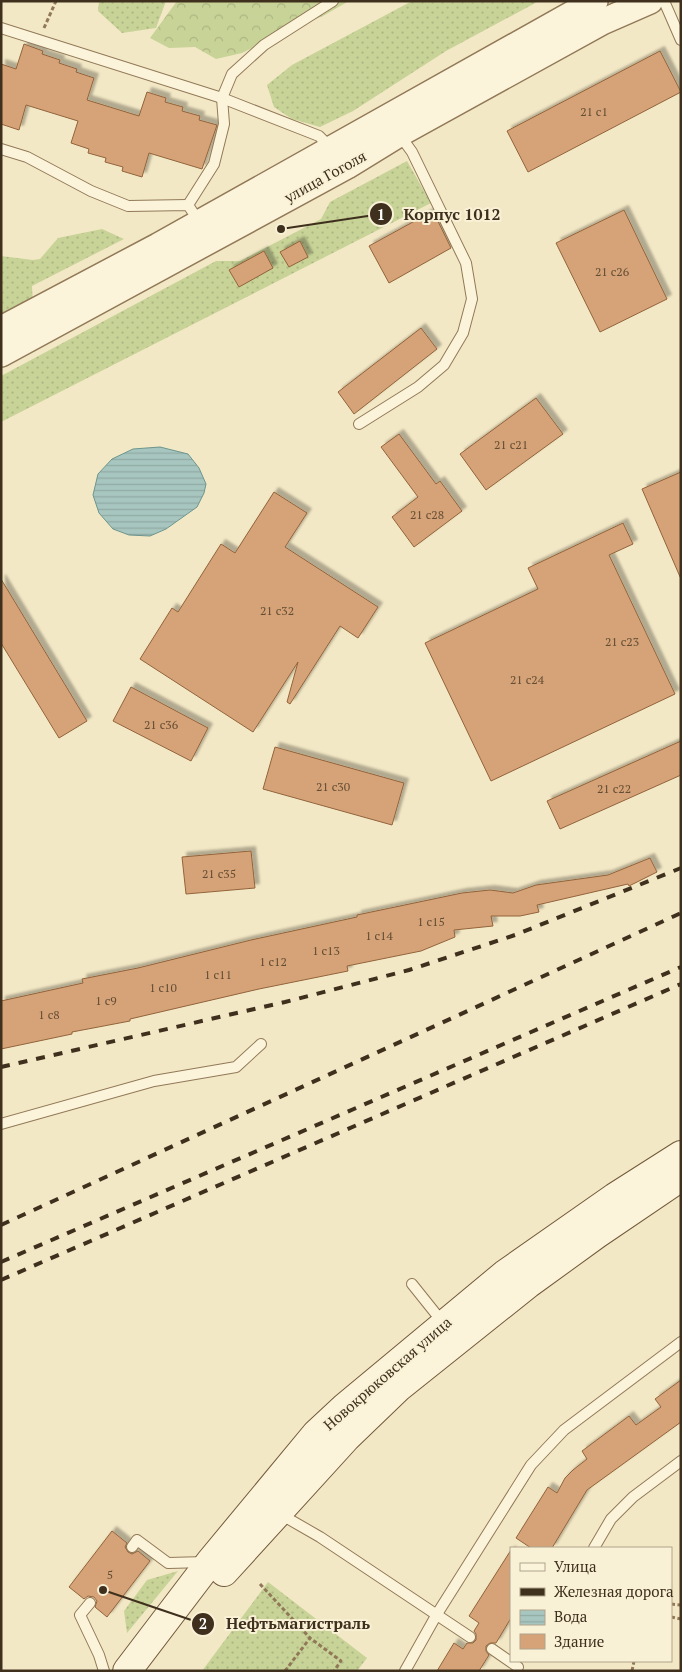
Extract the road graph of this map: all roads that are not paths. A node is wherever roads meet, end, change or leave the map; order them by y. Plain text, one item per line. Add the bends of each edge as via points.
1 (333, 1) edge
2 (595, 1) edge
3 (650, 1) edge
4 (664, 1) edge
5 (1, 28) edge
6 (681, 40) edge
7 (222, 98) junction
8 (399, 134) junction
9 (1, 149) edge
10 (339, 157) junction
11 (199, 222) junction
12 (1, 329) edge
13 (1, 354) edge
14 (358, 424) dead end
15 (261, 1044) dead end
16 (1, 1124) edge
17 (681, 1155) edge
18 (681, 1177) edge
19 (412, 1284) dead end
20 (444, 1324) junction
21 (681, 1342) edge
22 (681, 1461) edge
23 (271, 1505) junction
24 (132, 1547) dead end
25 (595, 1547) edge
26 (210, 1562) junction
27 (90, 1603) dead end
28 (437, 1614) junction
29 (470, 1637) dead end
30 (492, 1649) dead end
31 (510, 1661) edge
32 (104, 1671) edge
33 (127, 1671) edge
34 (150, 1671) edge
35 (404, 1671) edge

1 - 7 lane via 264,45 232,74
2 - 10 street
3 - 8 street, улица Гоголя via 602,22
4 - 6 lane
5 - 7 lane
7 - 10 lane via 319,136
7 - 11 lane via 224,124
8 - 10 street, улица Гоголя
8 - 14 lane via 412,152 466,263 472,299 463,333 444,365 418,387
9 - 11 lane via 27,157 91,191 128,206
10 - 11 street, улица Гоголя
11 - 12 street
11 - 13 street, улица Гоголя
15 - 16 lane via 236,1067 154,1080
17 - 20 main road, Новокрюковская улица via 553,1239
18 - 23 main road, Новокрюковская улица via 528,1284 399,1388
19 - 20 lane
20 - 23 main road, Новокрюковская улица via 316,1434
21 - 28 lane via 564,1430 531,1465
22 - 25 lane via 633,1497 611,1519
23 - 26 main road, Новокрюковская улица
23 - 28 lane
23 - 34 main road, Новокрюковская улица
24 - 26 lane via 137,1540 168,1563
26 - 33 main road, Новокрюковская улица
27 - 32 lane via 80,1615
28 - 29 lane
28 - 35 lane
30 - 31 lane

